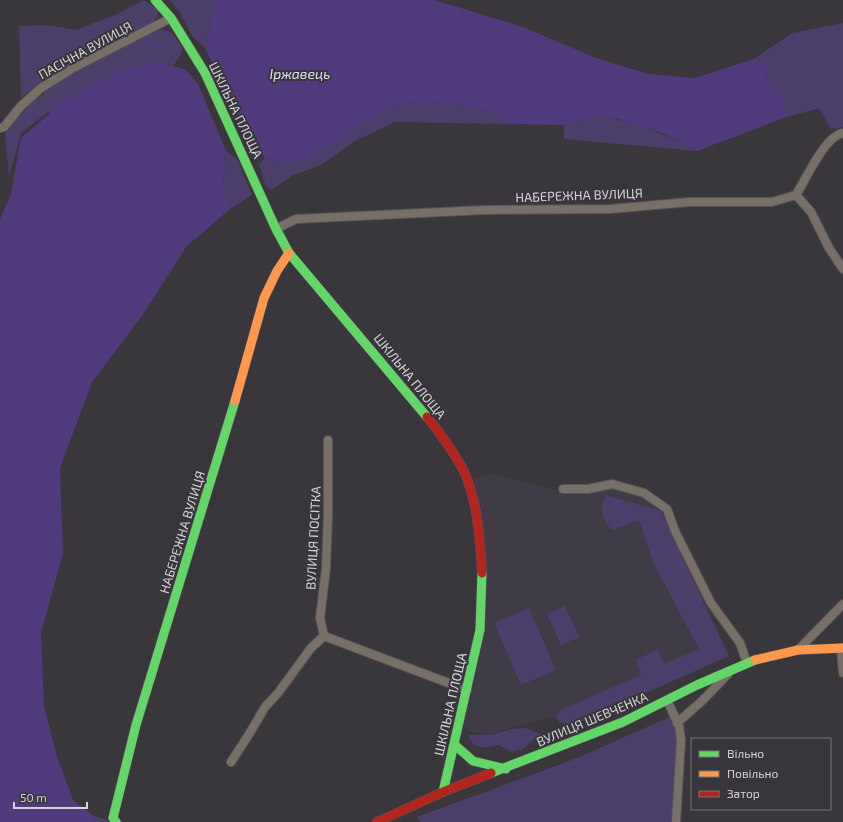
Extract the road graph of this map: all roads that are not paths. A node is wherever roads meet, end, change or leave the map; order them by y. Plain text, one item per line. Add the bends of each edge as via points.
1 (155, 0) edge
2 (171, 18) junction
3 (0, 128) edge
4 (843, 133) edge
5 (796, 195) junction
6 (276, 229) junction
7 (289, 253) junction
8 (843, 269) edge
9 (328, 440) dead end
10 (563, 488) dead end
11 (843, 604) edge
12 (324, 636) junction
13 (842, 648) edge
14 (798, 650) junction
15 (747, 663) junction
16 (731, 670) junction
17 (843, 673) edge
18 (467, 690) junction
19 (667, 700) junction
20 (677, 723) junction
21 (455, 745) junction
22 (231, 762) dead end
23 (506, 769) junction
24 (443, 792) junction
25 (116, 822) edge
26 (377, 822) edge
27 (676, 822) edge

1 - 2 street, ШКІЛЬНА ПЛОЩА
2 - 3 street, ПАСІЧНА ВУЛИЦЯ via 73,68 41,88 21,106 4,127
2 - 6 street, ШКІЛЬНА ПЛОЩА via 205,72
4 - 5 street via 837,134 826,144
5 - 6 street, НАБЕРЕЖНА ВУЛИЦЯ via 772,202 689,202 610,209 484,210 296,219
5 - 8 street via 810,212
6 - 7 street, ШКІЛЬНА ПЛОЩА
7 - 18 street, ШКІЛЬНА ПЛОЩА via 436,428 466,475 479,524 482,573 480,630
7 - 25 street, НАБЕРЕЖНА ВУЛИЦЯ via 277,271 262,305 222,447 136,725 116,803 113,818
9 - 12 street, ВУЛИЦЯ ПОСІТКА via 326,568 320,618
10 - 15 street via 588,490 612,484 644,493 667,508 710,604 740,643
11 - 14 street
12 - 18 street
12 - 22 street via 310,648 265,707
13 - 14 street, ВУЛИЦЯ ШЕВЧЕНКА
13 - 17 street
14 - 15 street, ВУЛИЦЯ ШЕВЧЕНКА
15 - 16 street, ВУЛИЦЯ ШЕВЧЕНКА
16 - 19 street, ВУЛИЦЯ ШЕВЧЕНКА
16 - 20 street
18 - 21 street, ШКІЛЬНА ПЛОЩА
19 - 20 street
19 - 23 street, ВУЛИЦЯ ШЕВЧЕНКА via 623,722
20 - 27 street via 681,740
21 - 23 street via 473,761
21 - 24 street, ШКІЛЬНА ПЛОЩА
23 - 24 street, ВУЛИЦЯ ШЕВЧЕНКА
24 - 26 street, ВУЛИЦЯ ШЕВЧЕНКА

